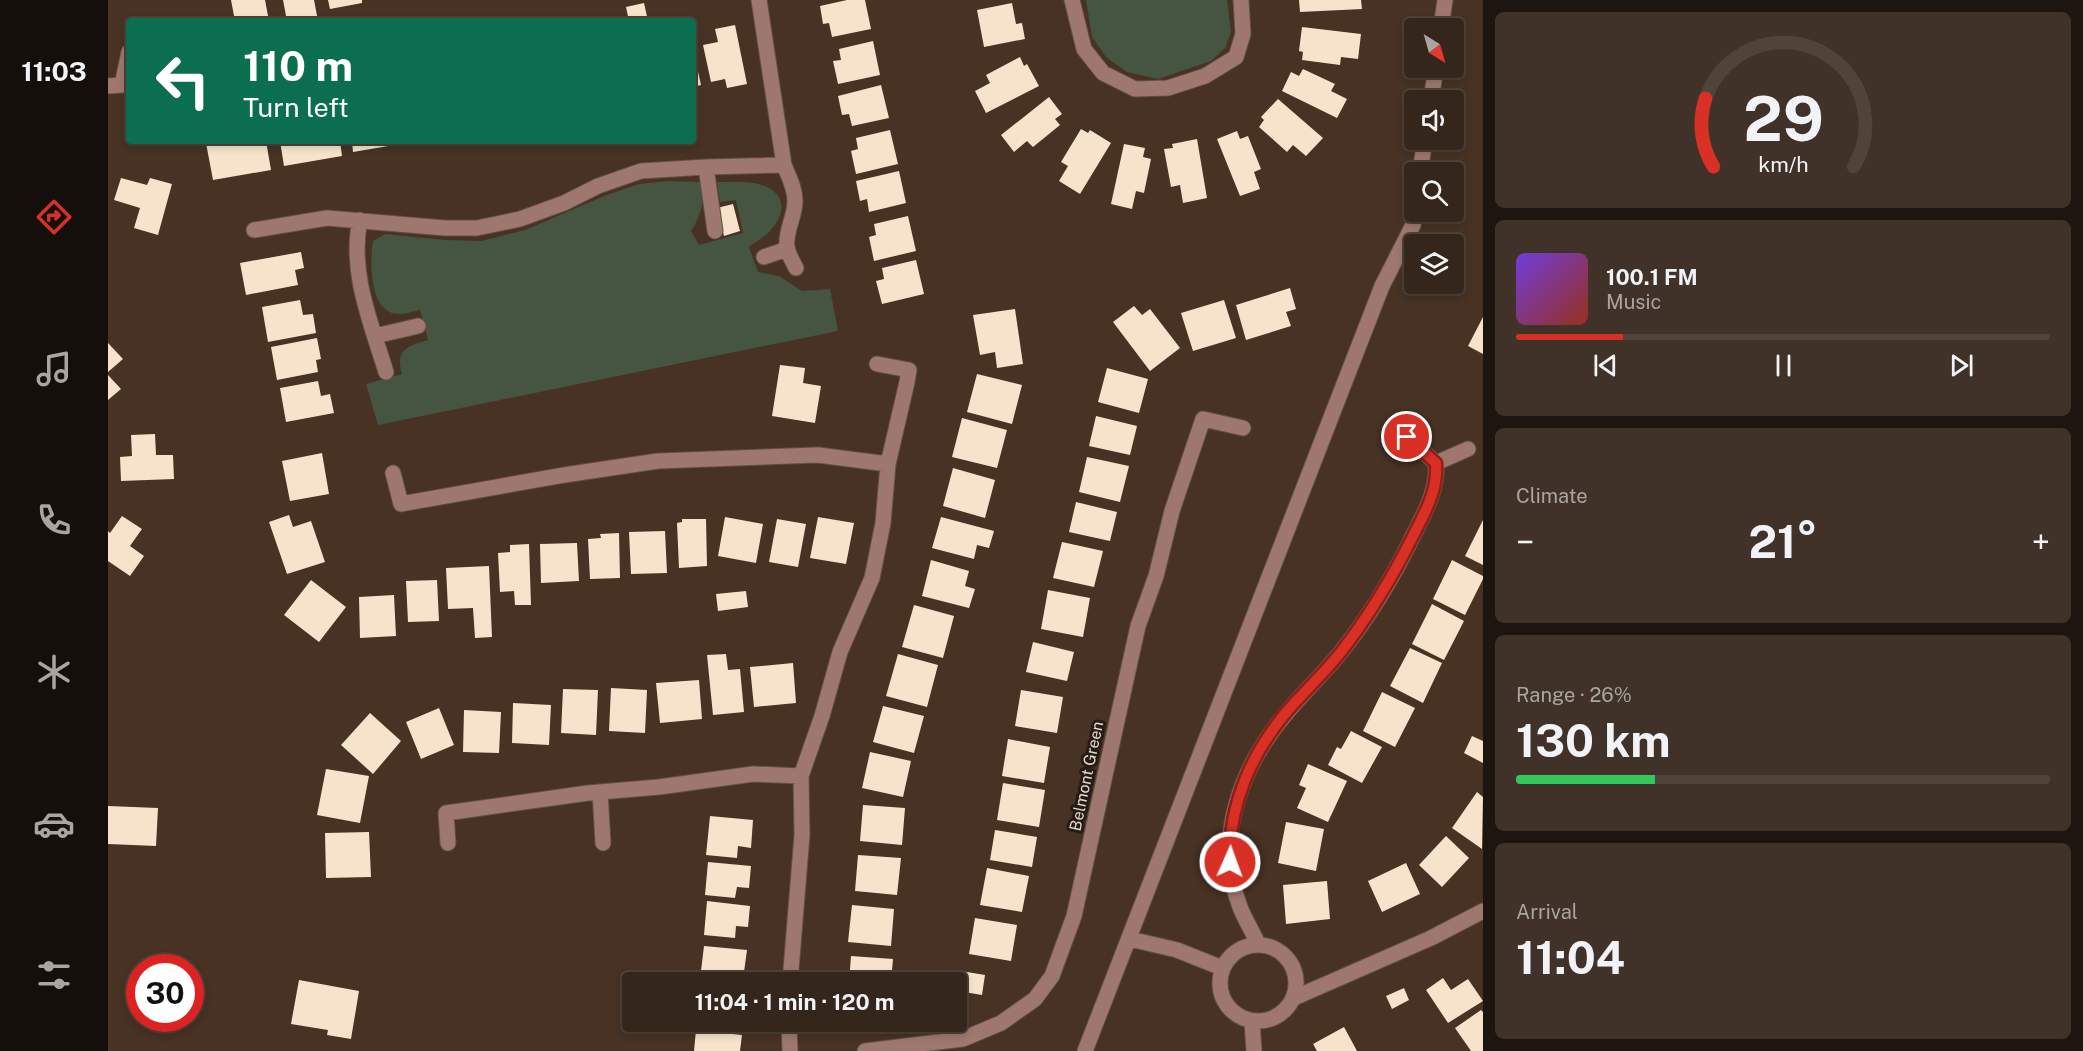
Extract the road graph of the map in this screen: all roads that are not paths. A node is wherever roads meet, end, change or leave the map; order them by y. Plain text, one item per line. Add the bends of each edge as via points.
1 (759, 0) edge
2 (1071, 0) edge
3 (1241, 0) edge
4 (1445, 0) edge
5 (1442, 18) edge
6 (126, 68) edge
7 (108, 86) edge
8 (784, 165) junction
9 (706, 167) junction
10 (360, 220) junction
11 (1413, 222) edge
12 (254, 230) dead end
13 (715, 231) dead end
14 (787, 249) junction
15 (764, 257) dead end
16 (796, 268) dead end
17 (418, 326) dead end
18 (375, 336) junction
19 (878, 364) dead end
20 (386, 372) dead end
21 (1243, 428) dead end
22 (1407, 437) dead end
23 (1467, 449) dead end
24 (1436, 463) junction
25 (888, 464) junction
26 (393, 474) dead end
27 (801, 776) junction
28 (600, 792) junction
29 (448, 843) dead end
30 (603, 843) dead end
31 (1482, 913) edge
32 (1130, 939) junction
33 (1258, 944) junction
34 (1222, 968) junction
35 (791, 972) edge
36 (1294, 998) junction
37 (1252, 1021) junction
38 (789, 1032) edge
39 (964, 1045) edge
40 (790, 1051) edge
41 (865, 1051) edge
42 (1085, 1051) edge
43 (1254, 1051) edge

1 - 8 street
2 - 3 street via 1084,49 1103,73 1135,88 1168,88 1205,76 1236,57 1242,34
4 - 5 street
6 - 7 street via 123,85
8 - 9 street
8 - 14 street via 795,201
9 - 10 street via 641,171 520,219 477,228
9 - 13 street
10 - 12 street via 327,218
10 - 18 street via 357,267
11 - 32 street via 1382,286
14 - 15 street
14 - 16 street
17 - 18 street
18 - 20 street
19 - 25 street via 909,370
21 - 39 street, Belmont Green via 1203,419 1138,626 1074,916 1052,975 1035,999
22 - 24 street
23 - 24 street
24 - 33 street via 1434,493 1397,568 1341,651 1264,743 1239,793 1229,841 1230,862 1240,908
25 - 26 street via 818,454 658,461 401,504
25 - 27 street via 883,523 872,578 840,652
27 - 28 street via 753,774
27 - 35 street via 802,835
28 - 29 street via 446,813
28 - 30 street
31 - 36 street
32 - 34 street via 1177,950
32 - 42 street
33 - 34 street via 1236,950
33 - 36 street via 1282,952 1290,962 1295,973
34 - 37 street via 1220,991 1224,1002 1241,1018
36 - 37 street via 1277,1017
37 - 43 street
38 - 40 street
39 - 41 street, Belmont Green

